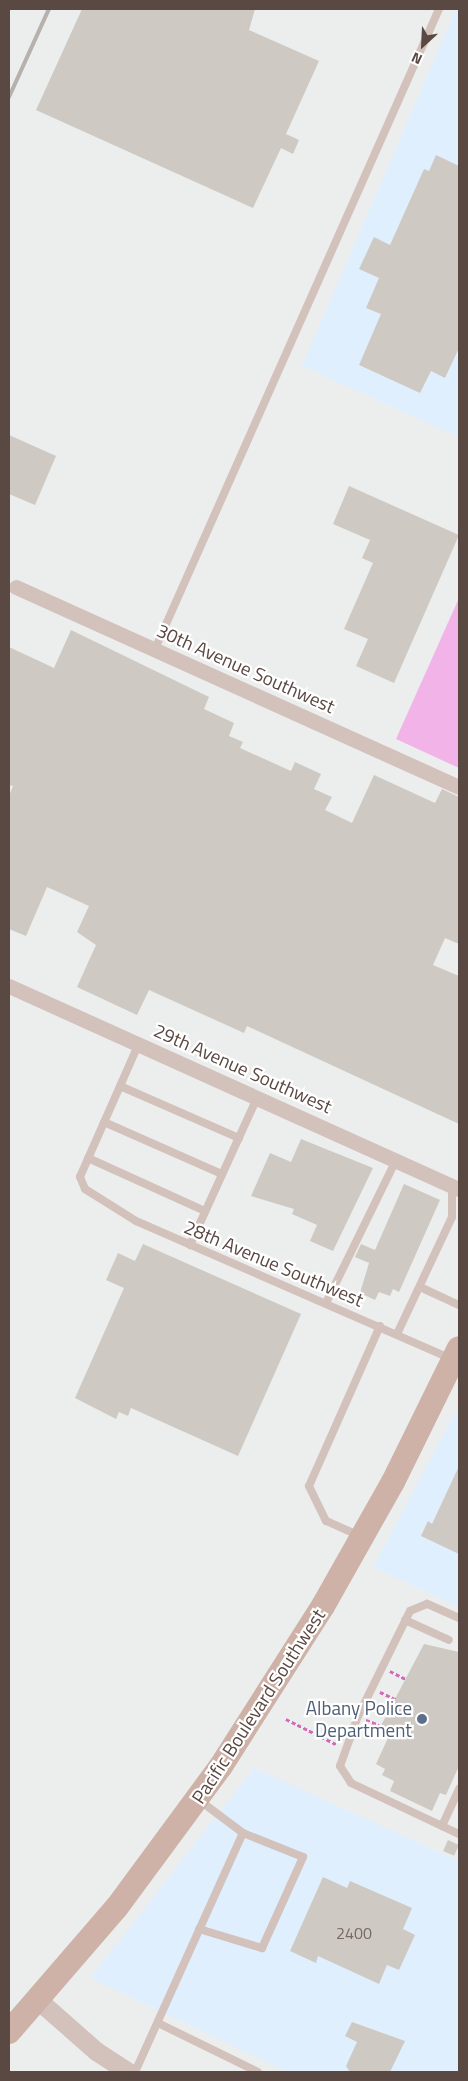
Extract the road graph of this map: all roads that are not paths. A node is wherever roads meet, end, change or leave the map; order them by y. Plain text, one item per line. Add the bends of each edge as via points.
1 (439, 9) edge
2 (16, 587) dead end
3 (155, 649) junction
4 (459, 786) edge
5 (9, 986) edge
6 (139, 1043) junction
7 (120, 1086) junction
8 (258, 1096) junction
9 (104, 1122) junction
10 (239, 1138) junction
11 (88, 1158) junction
12 (396, 1160) junction
13 (222, 1174) junction
14 (455, 1187) edge
15 (205, 1211) junction
16 (190, 1244) junction
17 (420, 1287) junction
18 (326, 1303) junction
19 (459, 1305) edge
20 (380, 1326) junction
21 (397, 1334) junction
22 (457, 1354) edge
23 (362, 1537) junction
24 (459, 1618) edge
25 (405, 1620) junction
26 (448, 1640) dead end
27 (459, 1789) edge
28 (198, 1799) junction
29 (442, 1826) junction
30 (243, 1833) junction
31 (459, 1834) edge
32 (199, 1929) junction
33 (38, 2000) junction
34 (158, 2023) junction
35 (9, 2032) edge
36 (128, 2072) edge
37 (135, 2072) edge
38 (258, 2072) edge

1 - 3 lane
2 - 3 street, 30th Avenue Southwest
3 - 4 street, 30th Avenue Southwest
5 - 6 street, 29th Avenue Southwest
6 - 7 lane
6 - 8 street, 29th Avenue Southwest
7 - 9 lane
7 - 10 lane
8 - 10 lane
8 - 12 street, 29th Avenue Southwest
9 - 11 lane
9 - 13 lane
10 - 13 lane
11 - 15 lane
11 - 16 lane, 28th Avenue Southwest via 80,1177 85,1189 136,1221
12 - 14 street, 29th Avenue Southwest
12 - 18 lane
13 - 15 lane
14 - 17 lane via 452,1217
15 - 16 lane
16 - 18 lane, 28th Avenue Southwest
17 - 19 lane
17 - 21 lane
18 - 20 lane, 28th Avenue Southwest
20 - 21 lane, 28th Avenue Southwest
20 - 23 lane via 309,1486 326,1521
21 - 22 lane, 28th Avenue Southwest
22 - 23 main road, Pacific Boulevard Southwest
23 - 28 main road, Pacific Boulevard Southwest via 289,1662
24 - 25 lane via 427,1604 419,1605
25 - 26 lane
25 - 29 lane via 351,1732 340,1766 345,1777
27 - 29 lane
28 - 30 lane
28 - 33 main road, Pacific Boulevard Southwest via 117,1907
29 - 31 lane
30 - 32 lane
30 - 32 lane via 304,1856 266,1940 262,1948
32 - 34 lane
33 - 35 main road, Pacific Boulevard Southwest
33 - 36 street via 96,2051
34 - 37 lane
34 - 38 lane

